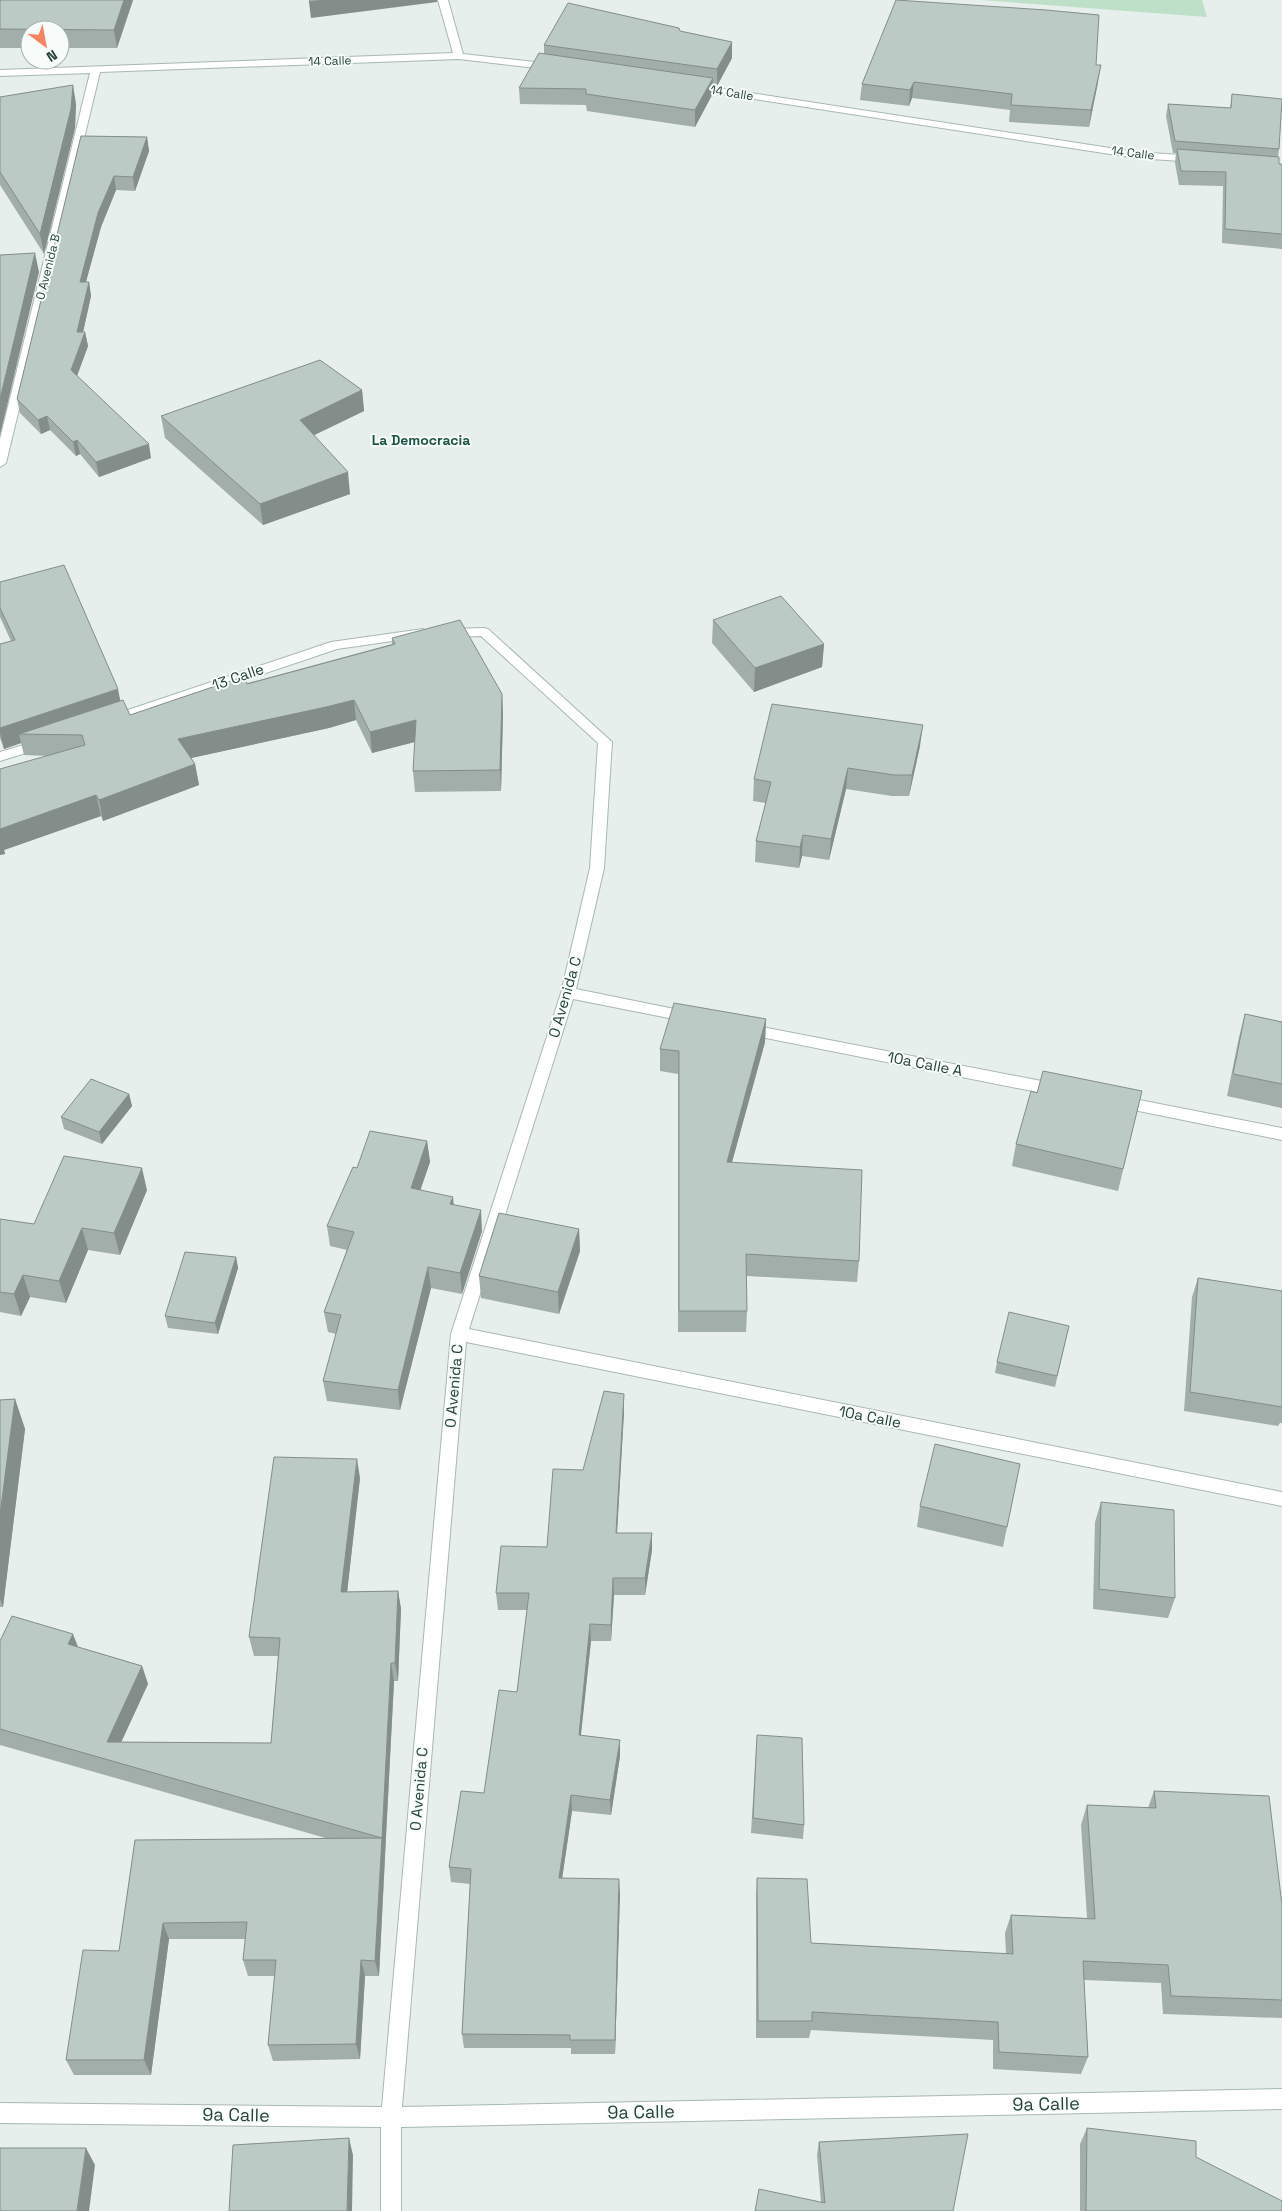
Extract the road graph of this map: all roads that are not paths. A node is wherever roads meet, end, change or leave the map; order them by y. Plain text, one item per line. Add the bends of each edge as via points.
1 (443, 0) edge
2 (459, 56) junction
3 (564, 68) edge
4 (96, 70) junction
5 (0, 72) edge
6 (682, 85) edge
7 (1204, 160) edge
8 (0, 463) edge
9 (484, 632) joint
10 (93, 726) edge
11 (56, 739) edge
12 (0, 758) edge
13 (568, 993) junction
14 (705, 1020) edge
15 (734, 1026) edge
16 (1067, 1092) edge
17 (1106, 1099) edge
18 (1282, 1134) edge
19 (458, 1334) junction
20 (1282, 1499) edge
21 (1282, 2099) edge
22 (0, 2113) edge
23 (391, 2117) junction
24 (391, 2211) edge

1 - 2 street
2 - 3 street, 14 Calle
2 - 4 street, 14 Calle
4 - 5 street, 14 Calle
4 - 8 street, 0 Avenida B
6 - 7 street, 14 Calle via 1136,155
9 - 10 street, 13 Calle via 409,634 335,645
9 - 13 street, 0 Avenida C via 605,742 597,868
11 - 12 street
13 - 14 street
13 - 19 street, 0 Avenida C
15 - 16 street, 10a Calle A
17 - 18 street
19 - 20 street, 10a Calle
19 - 23 street, 0 Avenida C
21 - 23 street, 9a Calle
22 - 23 street, 9a Calle
23 - 24 street, 0 Avenida C

